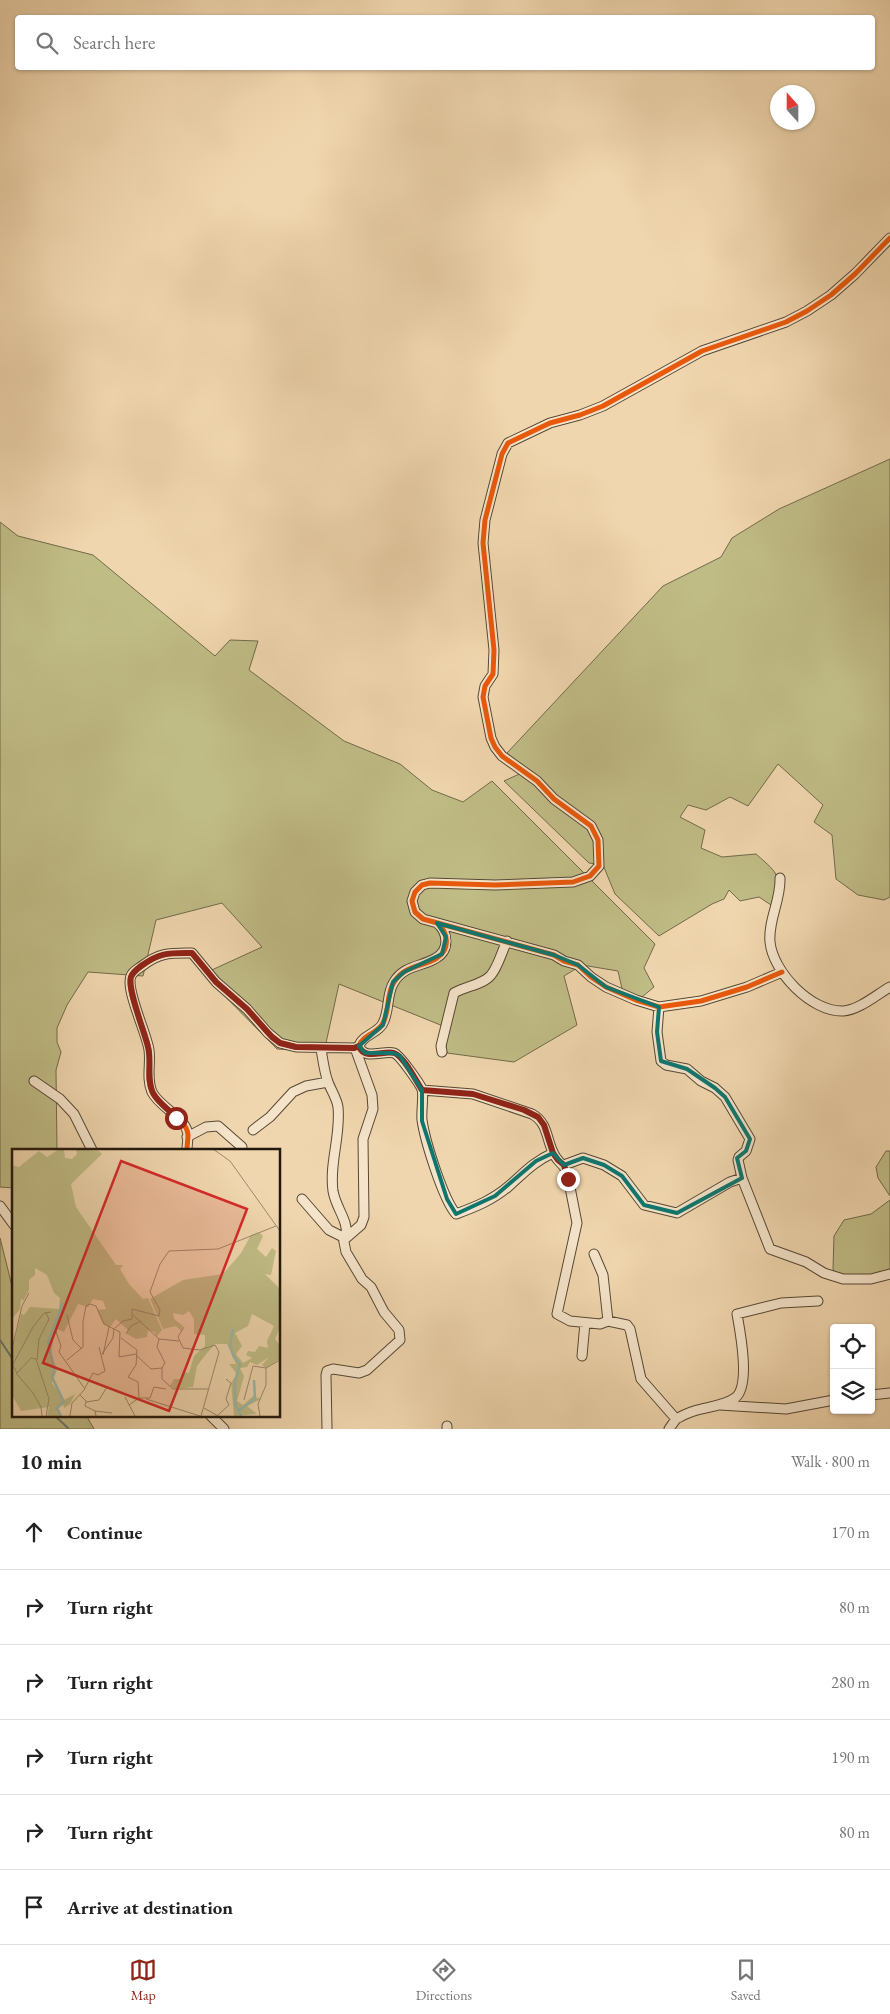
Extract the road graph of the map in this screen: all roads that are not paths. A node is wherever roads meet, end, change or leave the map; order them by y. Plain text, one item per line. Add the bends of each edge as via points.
1 (890, 238) edge
2 (780, 878) dead end
3 (437, 922) junction
4 (507, 941) junction
5 (782, 972) junction
6 (890, 987) edge
7 (658, 1007) junction
8 (357, 1047) junction
9 (321, 1049) junction
10 (442, 1052) dead end
11 (34, 1080) dead end
12 (328, 1082) junction
13 (422, 1090) junction
14 (253, 1130) dead end
15 (187, 1137) junction
16 (242, 1147) dead end
17 (92, 1149) edge
18 (188, 1149) edge
19 (553, 1153) junction
20 (564, 1165) junction
21 (742, 1178) junction
22 (302, 1199) dead end
23 (0, 1206) edge
24 (12, 1222) edge
25 (345, 1238) junction
26 (594, 1254) dead end
27 (890, 1274) edge
28 (818, 1301) dead end
29 (608, 1321) junction
30 (584, 1323) junction
31 (582, 1356) dead end
32 (890, 1393) edge
33 (875, 1395) edge
34 (830, 1401) edge
35 (718, 1405) junction
36 (211, 1416) edge
37 (676, 1419) junction
38 (224, 1429) edge
39 (327, 1429) edge
40 (669, 1429) edge

1 - 3 street via 855,274 807,311 779,325 702,351 603,406 550,423 508,443 491,495 483,544 494,650 493,674 485,686 483,697 491,738 502,756 591,826 598,840 600,861 594,873 573,882 422,885 413,896 413,907 419,916
2 - 5 street via 770,932 772,950
3 - 4 street
3 - 8 street via 446,937 442,954 416,965 393,982 383,1025
4 - 7 street via 578,965 606,987
4 - 10 street via 492,974 454,993
5 - 6 street via 817,1004 842,1011 854,1009
5 - 7 street via 700,1001
7 - 21 street via 661,1060 666,1065 687,1069 720,1092 750,1139 738,1160
8 - 9 street
8 - 13 street via 365,1054 393,1053 400,1056
8 - 25 street via 373,1108 363,1139 364,1218
9 - 12 street
9 - 15 street via 280,1043 216,982 192,953 152,957 130,978 132,993 149,1049 152,1092 160,1104 184,1125
11 - 17 street via 74,1114
12 - 14 street via 293,1092
12 - 25 street via 338,1105 333,1193 348,1230
13 - 19 street via 473,1094 532,1114 544,1125
13 - 19 street via 422,1121 448,1201 456,1214 496,1196 536,1161
15 - 16 street via 206,1127 218,1126
15 - 18 street
19 - 20 street
20 - 21 street via 583,1158 604,1165 622,1176 644,1205 677,1213
20 - 30 street via 577,1223 557,1314 570,1321
21 - 27 street via 770,1249 843,1279 871,1279
22 - 25 street via 328,1230
23 - 24 street
25 - 39 street via 346,1252 399,1330 400,1340 367,1370 359,1373 327,1371
26 - 29 street via 603,1275
28 - 35 street via 781,1303 737,1314 743,1380 736,1398
29 - 30 street
29 - 37 street via 630,1322 641,1379
30 - 31 street
32 - 33 street
34 - 35 street via 786,1409
35 - 37 street
36 - 38 street
37 - 40 street

